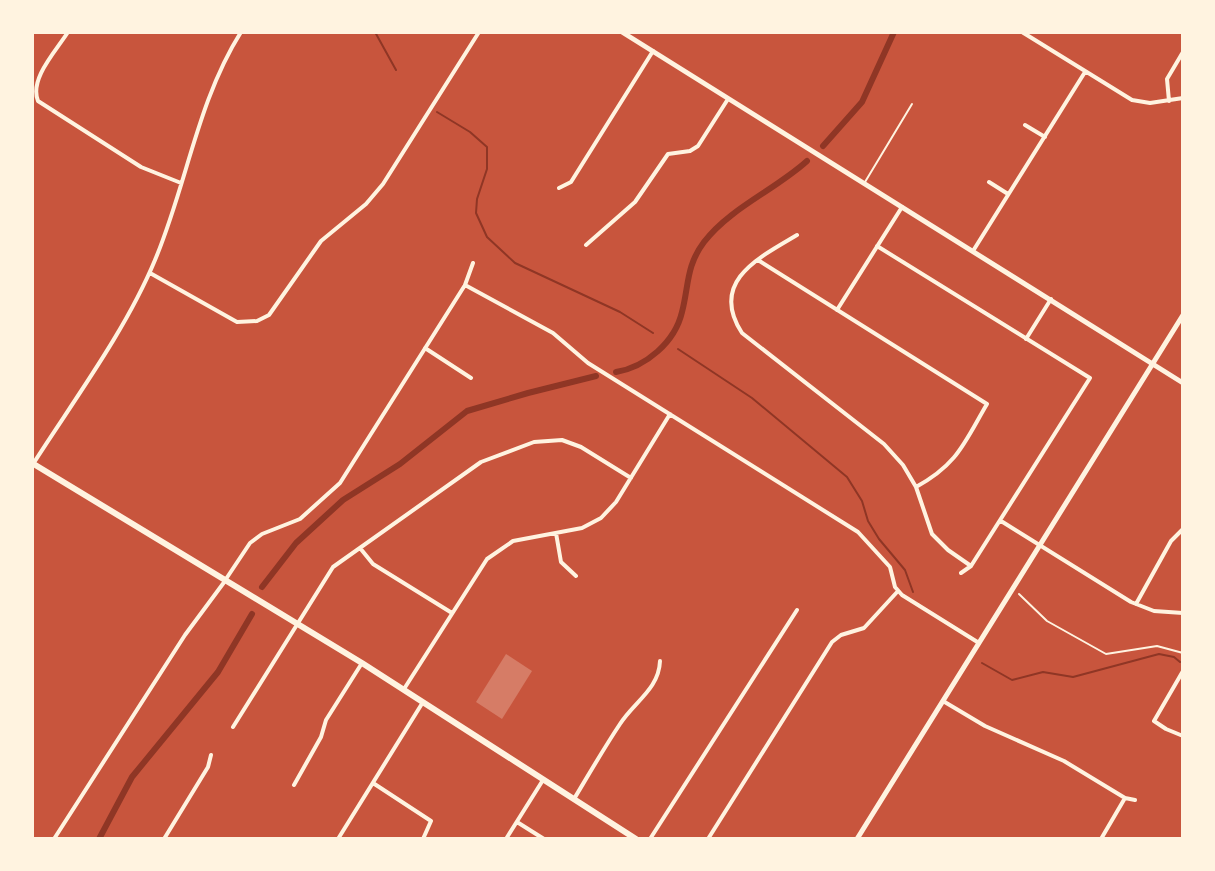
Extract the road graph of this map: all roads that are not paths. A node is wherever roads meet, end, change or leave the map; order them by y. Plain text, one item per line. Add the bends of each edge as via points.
1 (68, 32) edge
2 (241, 32) edge
3 (479, 32) edge
4 (622, 32) edge
5 (637, 32) edge
6 (1022, 32) edge
7 (633, 39) junction
8 (653, 51) junction
9 (1183, 52) edge
10 (1085, 72) junction
11 (1183, 98) edge
12 (728, 99) junction
13 (1169, 101) junction
14 (912, 104) dead end
15 (1025, 125) dead end
16 (1045, 137) junction
17 (989, 182) dead end
18 (181, 183) junction
19 (864, 183) junction
20 (559, 188) dead end
21 (1008, 194) junction
22 (902, 207) junction
23 (797, 235) dead end
24 (586, 245) dead end
25 (877, 246) junction
26 (973, 251) junction
27 (758, 260) junction
28 (473, 263) dead end
29 (150, 273) junction
30 (465, 285) junction
31 (1051, 299) junction
32 (837, 310) junction
33 (1183, 315) edge
34 (1026, 339) junction
35 (425, 348) junction
36 (1152, 364) junction
37 (471, 378) dead end
38 (1183, 383) edge
39 (670, 414) junction
40 (33, 463) edge
41 (631, 478) junction
42 (916, 487) junction
43 (1001, 521) junction
44 (1183, 529) edge
45 (556, 533) junction
46 (1040, 545) junction
47 (360, 547) junction
48 (971, 566) junction
49 (961, 573) dead end
50 (576, 576) dead end
51 (225, 581) junction
52 (898, 591) junction
53 (1136, 604) junction
54 (797, 610) dead end
55 (452, 613) junction
56 (1183, 613) edge
57 (297, 625) junction
58 (979, 643) junction
59 (660, 661) dead end
60 (362, 663) junction
61 (1182, 672) edge
62 (404, 689) junction
63 (943, 701) junction
64 (423, 702) junction
65 (233, 727) dead end
66 (1183, 736) edge
67 (211, 755) dead end
68 (543, 779) junction
69 (373, 783) junction
70 (294, 785) dead end
71 (1125, 798) junction
72 (574, 799) junction
73 (1135, 800) dead end
74 (517, 822) junction
75 (54, 839) edge
76 (164, 839) edge
77 (338, 839) edge
78 (423, 839) edge
79 (506, 839) edge
80 (544, 839) edge
81 (636, 839) edge
82 (650, 839) edge
83 (708, 839) edge
84 (857, 839) edge
85 (1101, 839) edge

1 - 18 street via 37,83 38,101 141,167
2 - 18 street via 213,86
3 - 29 street via 383,184 321,241 269,315 251,322 230,319
4 - 7 main road
5 - 7 street
6 - 10 street
7 - 8 main road
8 - 12 main road
8 - 20 street via 571,182
9 - 13 street via 1167,79
10 - 13 street via 1132,100
10 - 16 street
11 - 13 street
12 - 19 main road
12 - 24 street via 698,146 668,154 635,202
14 - 19 lane
15 - 16 street
16 - 21 street
17 - 21 street
18 - 29 street
19 - 22 main road
21 - 26 street
22 - 25 street
22 - 26 main road
23 - 27 street
25 - 32 street
25 - 34 street
26 - 31 main road
27 - 32 street
27 - 42 street via 740,275 729,304 742,333 884,444
28 - 30 street
29 - 40 street
30 - 35 street
30 - 39 street via 553,333 588,363
31 - 34 street
31 - 36 main road
32 - 42 street via 987,404 952,462
33 - 36 main road
34 - 43 street via 1090,378
35 - 37 street
35 - 51 street via 340,483 300,519 250,543
36 - 38 main road
36 - 46 main road
39 - 41 street
39 - 52 street via 858,532 890,567
40 - 51 main road
41 - 45 street via 601,518
41 - 47 street via 575,444 541,440 487,458
42 - 48 street via 932,534
43 - 46 street
43 - 48 street
44 - 53 street
45 - 50 street via 561,562
45 - 55 street via 520,539 496,551
46 - 53 street
46 - 58 main road
47 - 55 street via 373,564
47 - 57 street via 329,570
48 - 49 street
51 - 57 main road
51 - 75 street
52 - 58 street
52 - 83 street via 864,628 832,642
53 - 56 street
54 - 82 street
55 - 62 street
57 - 60 main road
57 - 65 street
58 - 63 main road
59 - 72 street via 648,692 621,722
60 - 62 main road
60 - 70 street
61 - 66 street via 1154,721
62 - 64 main road
63 - 71 street
63 - 84 main road
64 - 68 main road
64 - 69 street
67 - 76 street
68 - 72 main road
68 - 74 street
69 - 77 street
69 - 78 street via 431,821
71 - 73 street
71 - 85 street
72 - 81 main road
74 - 79 street
74 - 80 street

